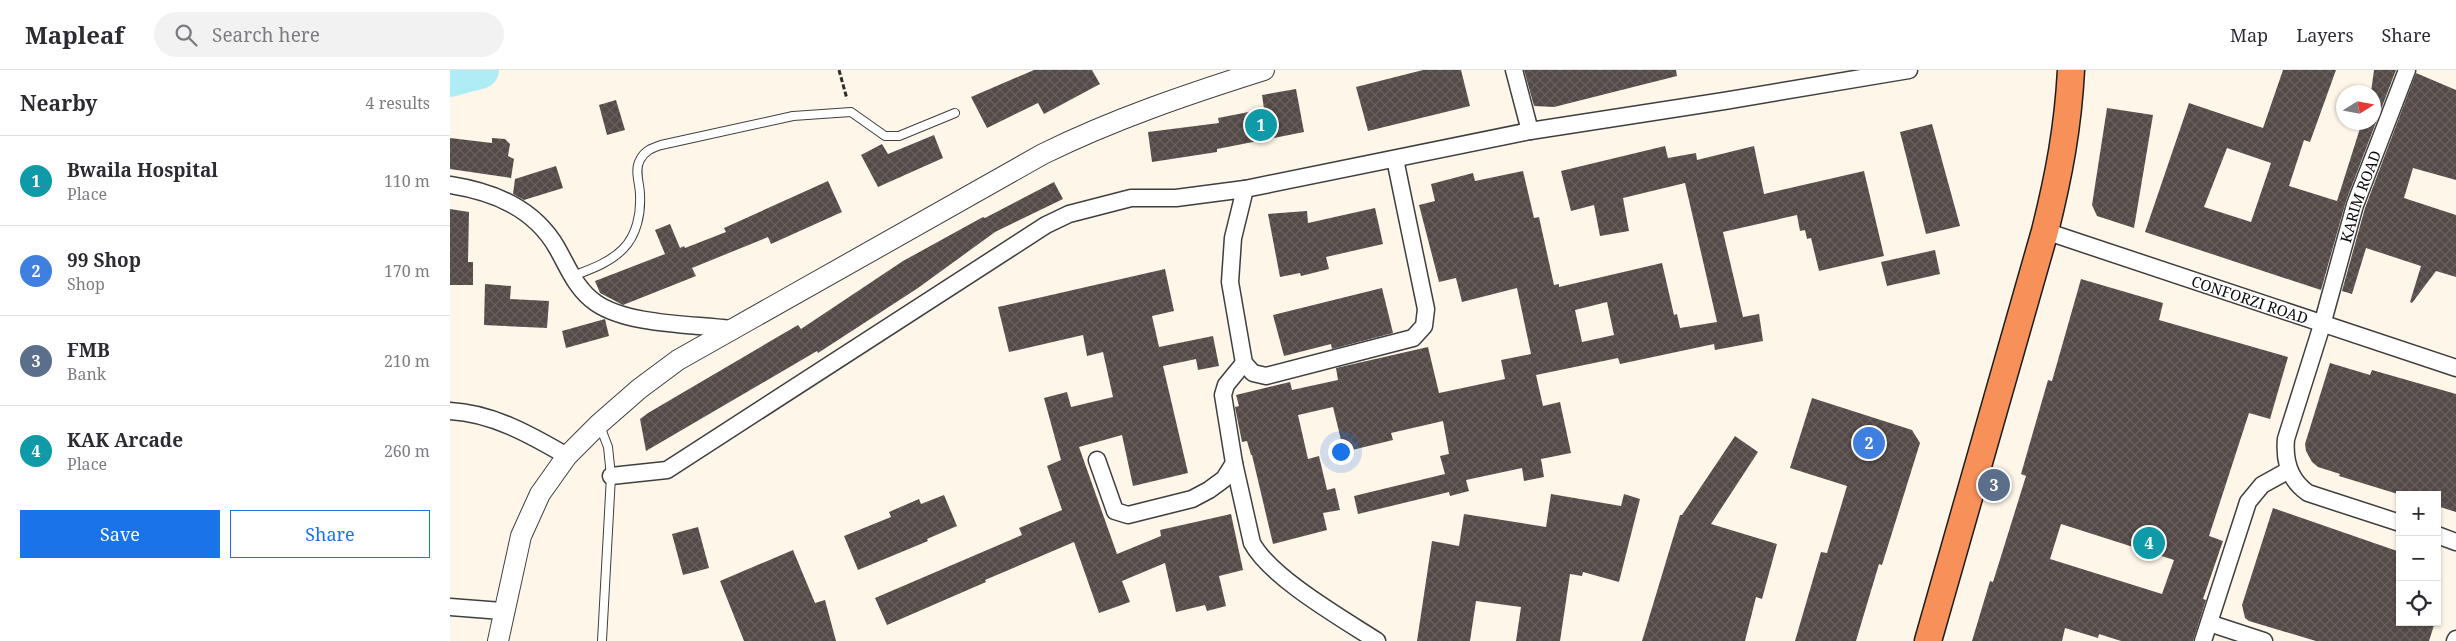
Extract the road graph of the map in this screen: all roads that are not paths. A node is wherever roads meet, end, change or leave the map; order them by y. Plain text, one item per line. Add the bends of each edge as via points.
1 (1264, 70) edge
2 (1514, 70) edge
3 (1909, 70) edge
4 (2071, 70) edge
5 (2406, 70) edge
6 (955, 113) dead end
7 (1530, 130) junction
8 (1395, 158) junction
9 (450, 185) edge
10 (1245, 189) junction
11 (2045, 230) junction
12 (571, 277) junction
13 (2322, 325) junction
14 (730, 329) junction
15 (1244, 362) junction
16 (2456, 368) edge
17 (450, 411) edge
18 (599, 424) junction
19 (567, 456) junction
20 (1097, 460) dead end
21 (1234, 463) junction
22 (2289, 470) junction
23 (611, 476) junction
24 (2396, 522) edge
25 (2440, 536) edge
26 (2456, 542) edge
27 (450, 607) edge
28 (502, 612) junction
29 (2209, 624) junction
30 (498, 641) edge
31 (602, 641) edge
32 (1377, 641) edge
33 (1928, 641) edge
34 (2203, 641) edge
35 (2264, 641) edge

1 - 14 street via 1144,110 1043,154
2 - 7 street
3 - 7 street
4 - 11 highway via 2062,162
5 - 13 street, KARIM ROAD via 2355,205
6 - 12 lane via 899,136 885,136 851,112 793,116 661,144 647,150 639,161 637,228 624,248 604,264
7 - 8 street
8 - 10 street
8 - 15 street via 1426,309 1424,326 1412,338 1266,376 1253,373
9 - 12 street via 509,201 530,216 547,232
10 - 15 street via 1230,260 1230,282
10 - 23 street via 1176,198 1131,198 1069,214 1046,225 667,470
11 - 13 street, CONFORZI ROAD
11 - 33 highway
12 - 14 street via 597,304 617,314
13 - 16 street, CONFORZI ROAD
13 - 22 street, KARIM ROAD via 2286,439 2284,454
14 - 18 street via 678,360
15 - 21 street via 1223,395
17 - 19 street via 464,412 522,430
18 - 19 street
18 - 23 lane via 608,447
19 - 28 street via 540,494 521,536
20 - 21 street via 1116,511 1128,515 1192,499 1224,479
21 - 32 street via 1252,543 1258,554 1308,596
22 - 24 street via 2297,485 2308,493
22 - 29 street via 2262,486 2248,502
23 - 31 lane
25 - 26 street
27 - 28 street
28 - 30 street
29 - 34 street
29 - 35 street

